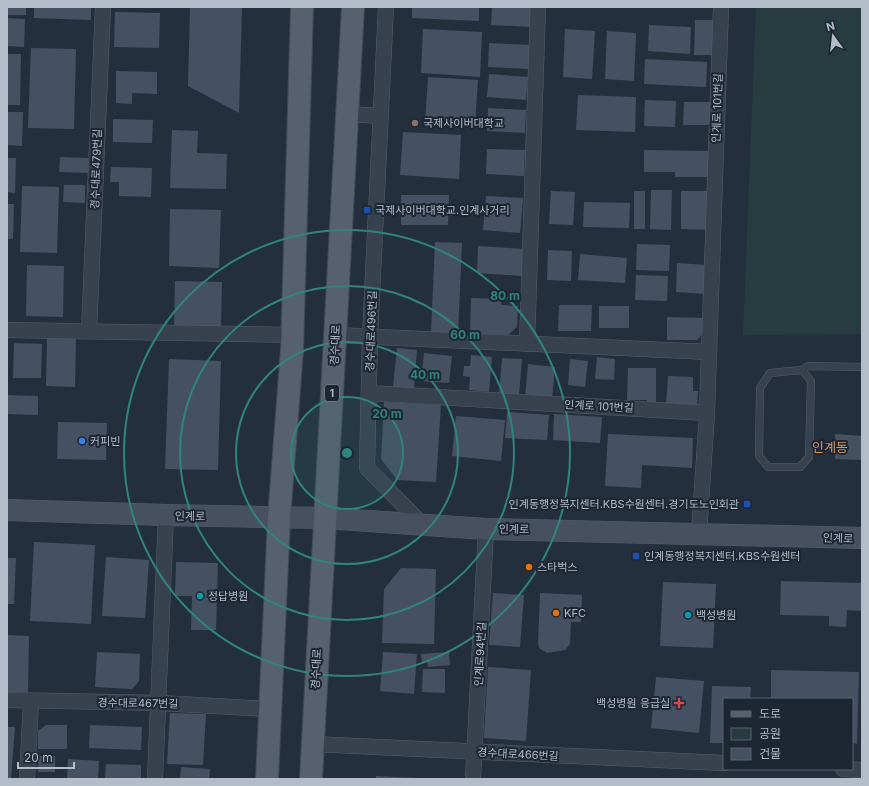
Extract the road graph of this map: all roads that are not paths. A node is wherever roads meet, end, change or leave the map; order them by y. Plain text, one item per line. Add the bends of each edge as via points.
1 (103, 7) edge
2 (302, 7) edge
3 (353, 7) edge
4 (386, 7) edge
5 (538, 7) edge
6 (721, 7) edge
7 (347, 114) junction
8 (380, 116) junction
9 (7, 330) edge
10 (89, 331) junction
11 (293, 335) junction
12 (335, 335) junction
13 (370, 336) junction
14 (527, 344) junction
15 (708, 352) junction
16 (862, 367) edge
17 (802, 370) junction
18 (369, 393) junction
19 (707, 412) junction
20 (7, 510) edge
21 (166, 515) junction
22 (279, 518) junction
23 (325, 518) junction
24 (422, 524) junction
25 (486, 528) junction
26 (699, 534) junction
27 (862, 538) edge
28 (7, 700) edge
29 (31, 701) junction
30 (160, 703) junction
31 (269, 709) junction
32 (312, 744) junction
33 (474, 751) junction
34 (723, 763) edge
35 (27, 779) edge
36 (155, 779) edge
37 (267, 779) edge
38 (311, 779) edge
39 (473, 779) edge

1 - 10 street, 경수대로479번길
2 - 11 main road
3 - 7 main road, 경수대로 / 1
4 - 8 street, 경수대로496번길
5 - 14 street
6 - 15 street, 인계로 101번길
7 - 8 street
7 - 12 main road, 경수대로 / 1
8 - 13 street, 경수대로496번길
9 - 10 street
10 - 11 street
11 - 22 main road
12 - 13 street
12 - 23 main road, 경수대로 / 1
13 - 14 street
13 - 18 street, 경수대로496번길
14 - 15 street
15 - 19 street, 인계로 101번길
16 - 17 lane via 808,366
17 - 17 lane via 770,373 760,388 759,456 768,467 800,467 809,457 811,380
18 - 19 street, 인계로 101번길
18 - 24 street, 경수대로496번길 via 367,468
19 - 26 street
20 - 21 street, 인계로
21 - 22 street, 인계로
21 - 30 street, 인계로
22 - 23 street, 인계로
22 - 31 main road
23 - 24 street, 인계로
23 - 32 main road, 경수대로 / 1
24 - 25 street, 인계로
25 - 26 street, 인계로
25 - 33 street, 인계로94번길
26 - 27 street, 인계로
28 - 29 street, 경수대로467번길
29 - 30 street, 경수대로467번길
29 - 35 street
30 - 31 street, 경수대로467번길
30 - 36 street, 인계로
31 - 37 main road
32 - 33 street, 경수대로466번길
32 - 38 main road, 경수대로 / 1
33 - 34 street, 경수대로466번길
33 - 39 street, 인계로94번길

